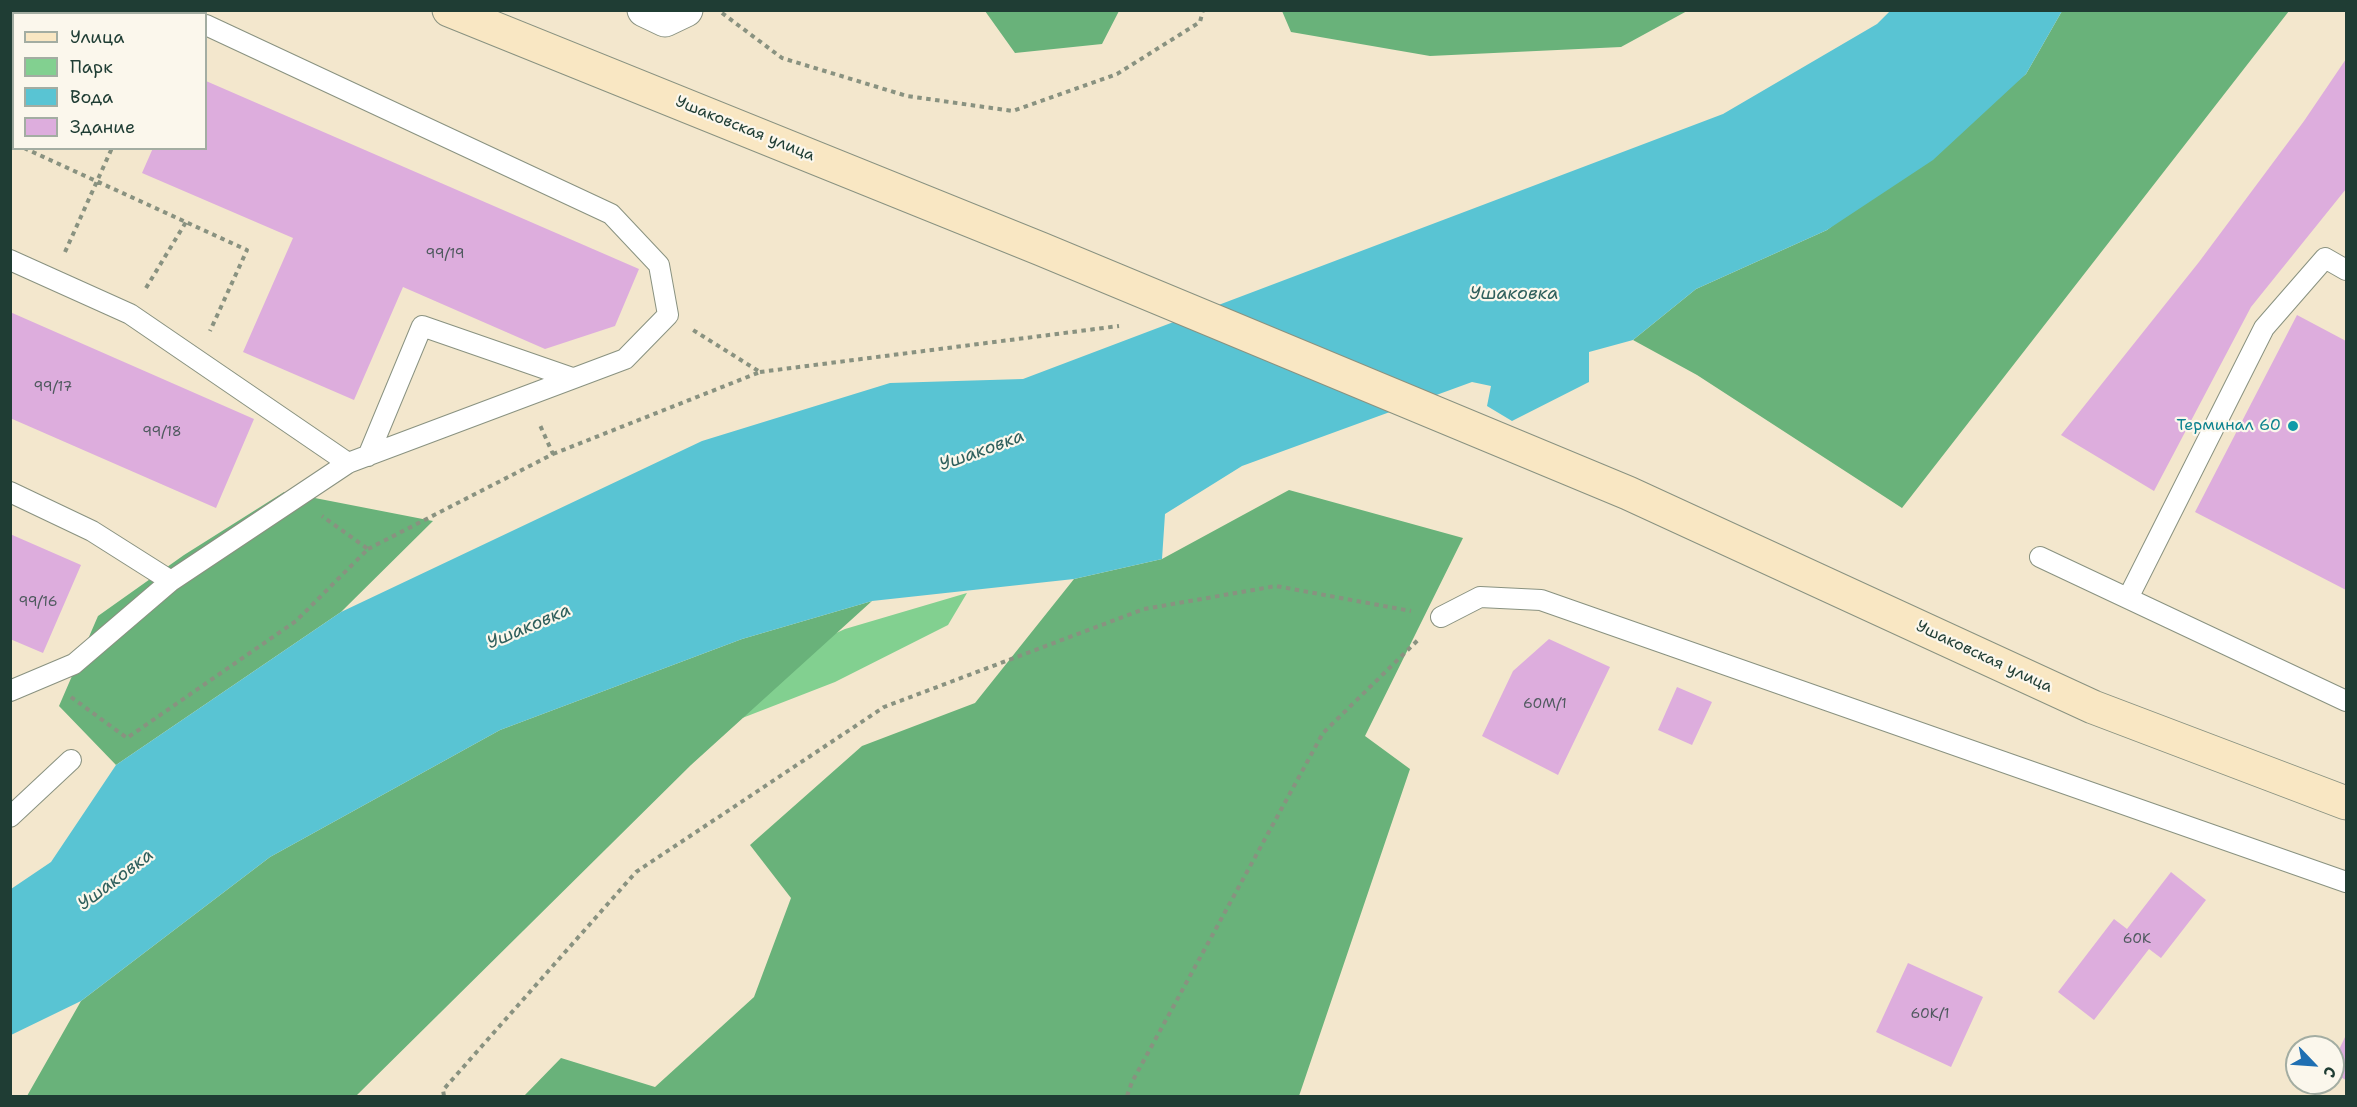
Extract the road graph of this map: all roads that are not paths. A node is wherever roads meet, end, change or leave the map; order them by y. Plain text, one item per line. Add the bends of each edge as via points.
1 (449, 10) edge
2 (644, 10) edge
3 (686, 10) edge
4 (207, 25) edge
5 (10, 260) edge
6 (2346, 270) edge
7 (572, 378) junction
8 (368, 456) junction
9 (348, 463) junction
10 (10, 492) edge
11 (2040, 557) dead end
12 (171, 581) junction
13 (2128, 598) junction
14 (1441, 617) road end
15 (10, 691) edge
16 (2346, 701) edge
17 (71, 760) dead end
18 (2346, 803) edge
19 (10, 817) edge
20 (2346, 882) edge

1 - 18 main road, Ушаковская улица via 1041,249 1628,494 2093,707
2 - 3 street via 665,20
4 - 7 lane via 611,214 658,265 668,315 625,359
5 - 9 lane via 130,314
6 - 13 lane via 2325,258 2264,328
7 - 8 lane
7 - 8 lane via 422,326
8 - 9 lane
9 - 12 lane
10 - 12 lane via 92,531
11 - 13 lane
12 - 15 lane via 74,664
13 - 16 lane
14 - 20 lane via 1480,597 1541,600
17 - 19 lane

